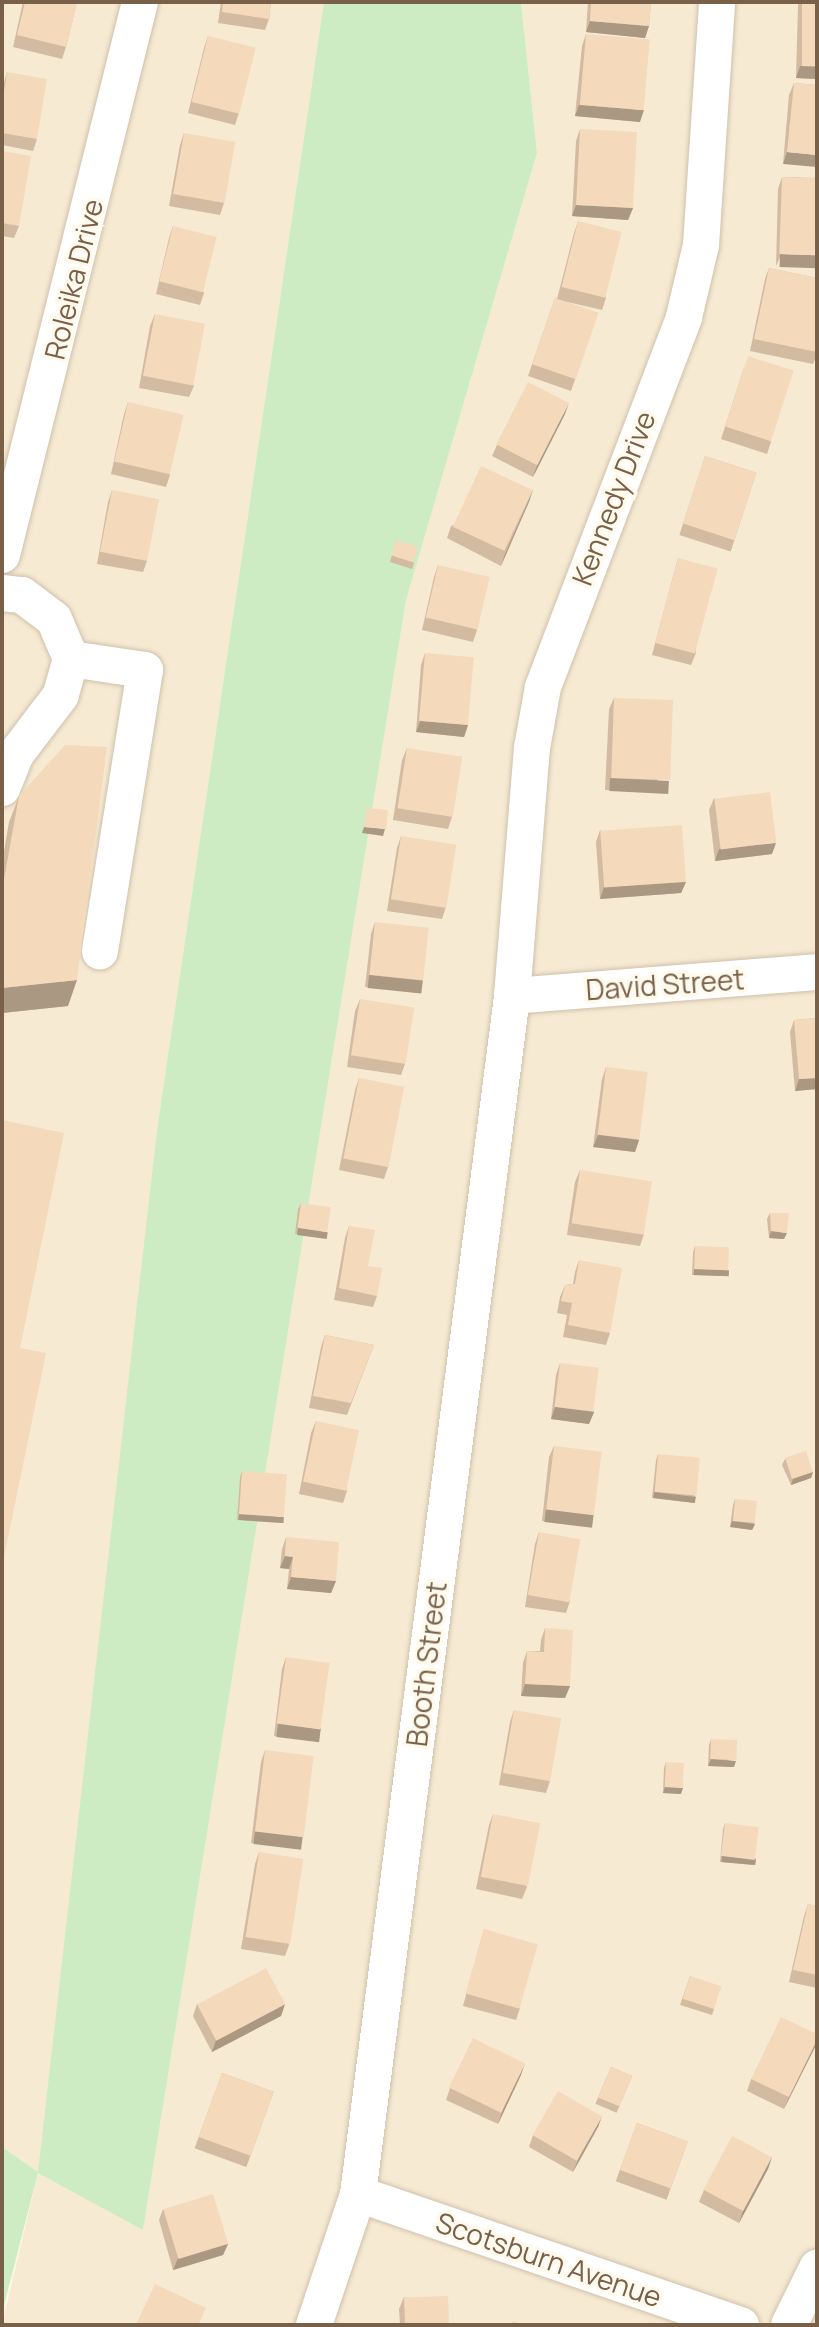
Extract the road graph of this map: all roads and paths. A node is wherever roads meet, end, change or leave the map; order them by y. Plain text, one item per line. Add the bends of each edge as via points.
1 (140, 2) edge
2 (717, 2) edge
3 (15, 458) edge
4 (2, 555) edge
5 (2, 593) edge
6 (71, 659) junction
7 (2, 788) edge
8 (100, 951) dead end
9 (817, 972) edge
10 (512, 996) junction
11 (358, 2194) junction
12 (817, 2268) edge
13 (314, 2325) edge
14 (741, 2325) edge
15 (789, 2325) edge

1 - 3 street, Roleika Drive
2 - 10 street, Kennedy Drive via 701,245 684,317 543,687
3 - 4 street, Roleika Drive
5 - 6 street via 22,595 54,619
6 - 7 street via 61,695 16,754
6 - 8 street via 145,670
9 - 10 street, David Street
10 - 11 street, Booth Street
11 - 13 street, Booth Street
11 - 14 street, Scotsburn Avenue
12 - 15 street

